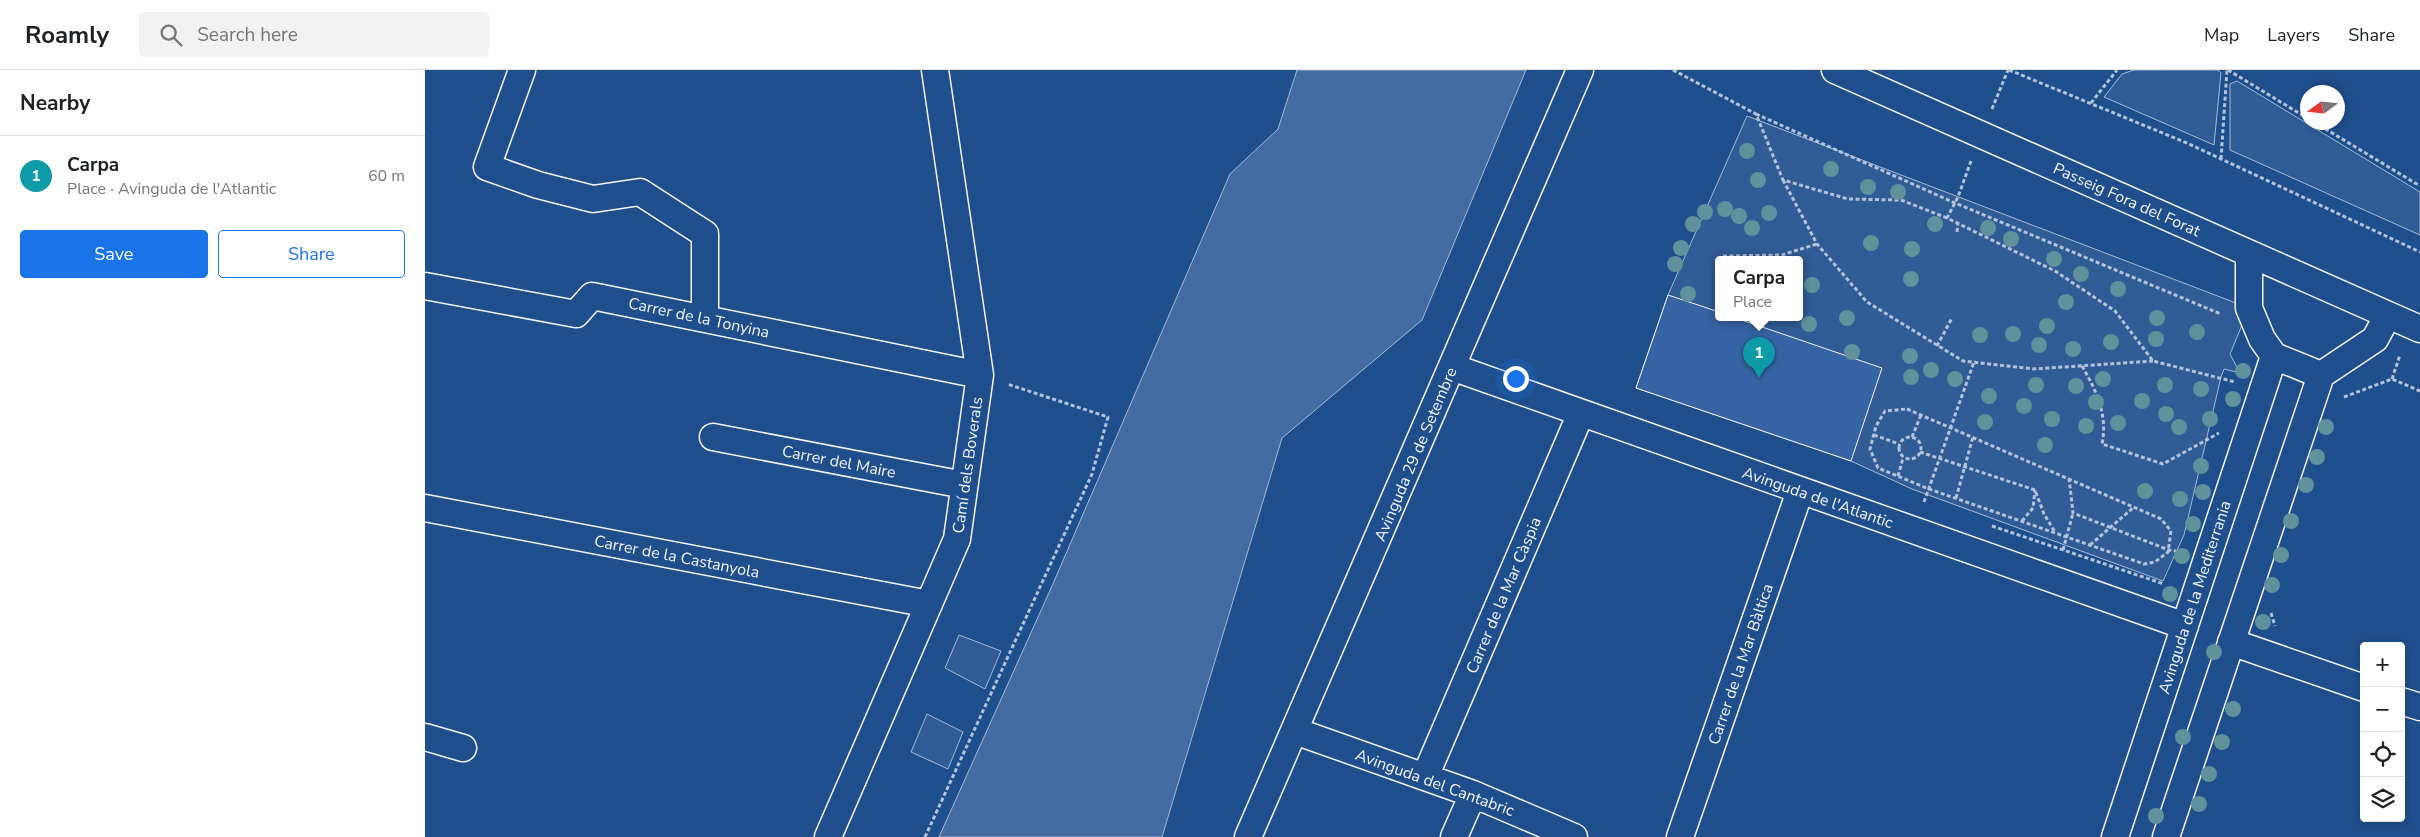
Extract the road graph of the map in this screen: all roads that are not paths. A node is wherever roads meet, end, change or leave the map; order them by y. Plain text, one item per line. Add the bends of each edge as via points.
1 (522, 70) edge
2 (935, 70) edge
3 (1580, 70) edge
4 (1835, 70) edge
5 (2249, 254) junction
6 (425, 286) edge
7 (2388, 315) junction
8 (705, 319) junction
9 (2420, 329) edge
10 (2274, 356) junction
11 (1452, 367) junction
12 (2321, 375) junction
13 (980, 376) junction
14 (1581, 413) junction
15 (713, 437) dead end
16 (965, 485) junction
17 (1800, 491) junction
18 (425, 508) edge
19 (929, 604) junction
20 (2185, 626) junction
21 (2231, 642) junction
22 (2361, 687) edge
23 (2405, 702) edge
24 (2420, 707) edge
25 (1295, 731) junction
26 (425, 737) edge
27 (463, 748) dead end
28 (1425, 777) junction
29 (1473, 794) junction
30 (828, 837) edge
31 (1248, 837) edge
32 (1454, 837) edge
33 (1574, 837) edge
34 (1680, 837) edge
35 (2115, 837) edge
36 (2166, 837) edge

1 - 8 street via 487,167 593,199 640,192 705,234
2 - 13 street, Camí dels Boverals
3 - 11 street, Avinguda 29 de Setembre
4 - 5 street, Passeig Fora del Forat
5 - 7 street, Passeig Fora del Forat
5 - 10 street via 2249,308 2262,340
6 - 8 street, Carrer de la Tonyina via 576,314 592,296
7 - 9 street, Passeig Fora del Forat
7 - 12 street via 2375,339
8 - 13 street, Carrer de la Tonyina
10 - 12 street
10 - 20 street, Avinguda de la Mediterrania
11 - 14 street, Avinguda de l'Atlantic
11 - 25 street, Avinguda 29 de Setembre
12 - 21 street
13 - 16 street, Camí dels Boverals
14 - 17 street, Avinguda de l'Atlantic
14 - 28 street, Carrer de la Mar Càspia
15 - 16 street, Carrer del Maire
16 - 19 street, Camí dels Boverals via 957,539
17 - 20 street, Avinguda de l'Atlantic
17 - 34 street, Carrer de la Mar Bàltica
18 - 19 street, Carrer de la Castanyola
19 - 30 street, Camí dels Boverals
20 - 35 street, Avinguda de la Mediterrania
21 - 22 street
21 - 36 street
23 - 24 street
25 - 28 street, Avinguda del Cantabric
25 - 31 street, Avinguda 29 de Setembre
26 - 27 street
28 - 29 street, Avinguda del Cantabric
29 - 32 street
29 - 33 street, Avinguda del Cantabric

